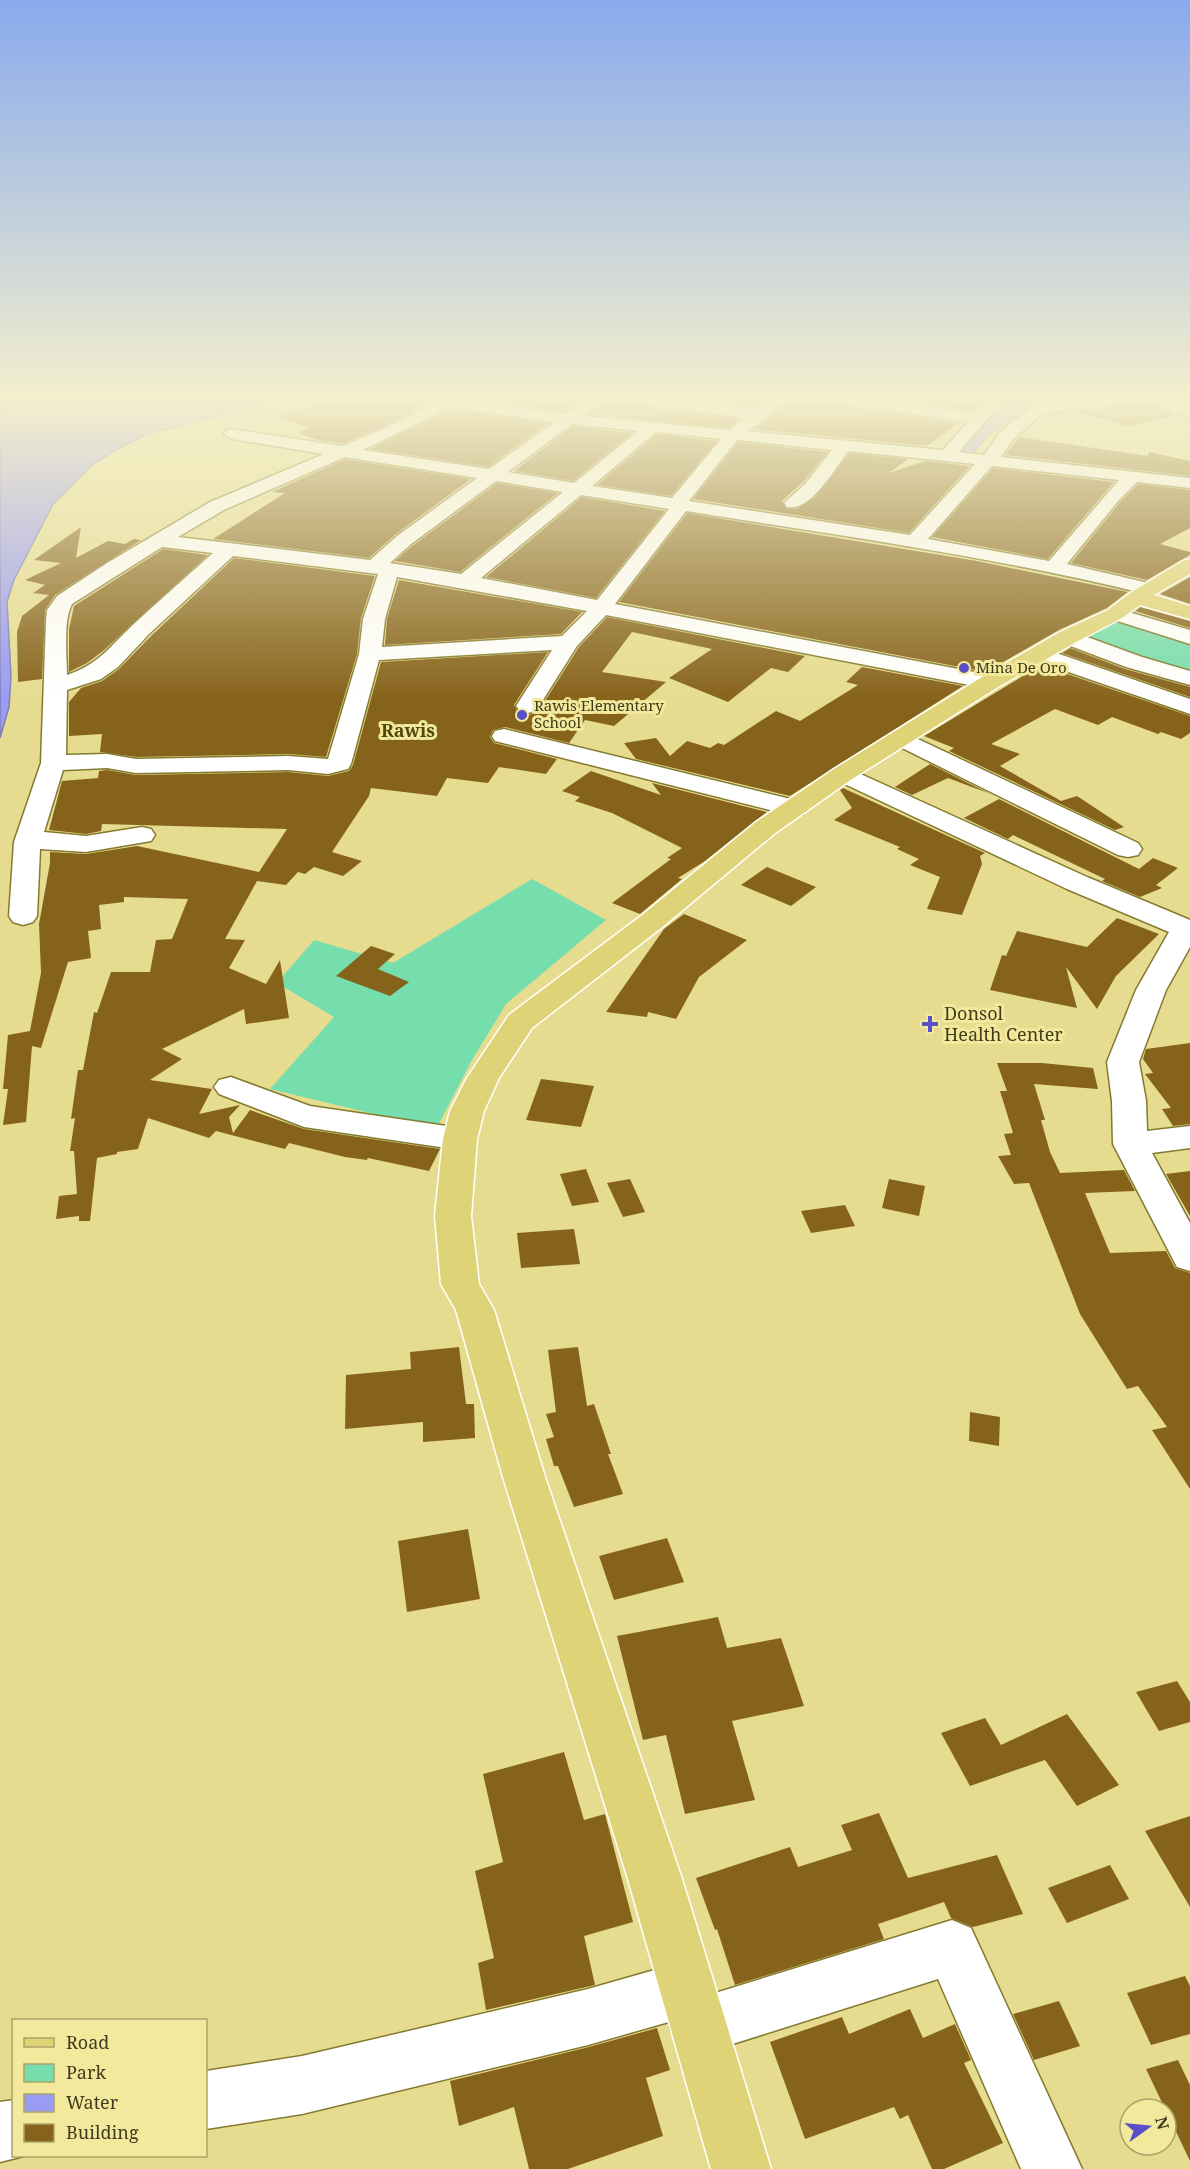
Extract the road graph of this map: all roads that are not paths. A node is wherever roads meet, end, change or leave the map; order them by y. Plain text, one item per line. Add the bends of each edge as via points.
1 (235, 498) edge
2 (460, 498) edge
3 (564, 498) edge
4 (645, 498) edge
5 (682, 498) edge
6 (799, 498) edge
7 (951, 498) edge
8 (1111, 498) edge
9 (678, 503) junction
10 (793, 503) dead end
11 (160, 541) junction
12 (915, 542) junction
13 (229, 549) junction
14 (1190, 565) edge
15 (381, 568) junction
16 (1054, 568) junction
17 (465, 581) junction
18 (1144, 593) junction
19 (602, 607) junction
20 (1190, 613) edge
21 (1115, 614) junction
22 (1068, 637) junction
23 (1190, 638) edge
24 (568, 642) junction
25 (370, 654) junction
26 (1039, 654) junction
27 (1190, 678) edge
28 (990, 682) junction
29 (54, 686) junction
30 (528, 706) dead end
31 (1190, 707) edge
32 (504, 736) dead end
33 (901, 738) junction
34 (53, 763) junction
35 (856, 766) junction
36 (794, 808) junction
37 (142, 835) dead end
38 (27, 842) junction
39 (1128, 849) dead end
40 (23, 916) dead end
41 (1188, 930) edge
42 (231, 1087) dead end
43 (1190, 1137) edge
44 (459, 1139) junction
45 (1130, 1144) junction
46 (1185, 1238) edge
47 (692, 2008) junction
48 (207, 2100) edge
49 (741, 2169) edge
50 (1052, 2169) edge

1 - 11 street
2 - 15 street via 404,540
3 - 17 street
4 - 9 street
5 - 9 street
6 - 10 street
7 - 12 street
8 - 16 street
9 - 12 street
9 - 19 street via 674,514
11 - 13 street
11 - 29 street via 64,600 58,610
12 - 16 street
13 - 15 street
13 - 29 street via 110,662 93,674
14 - 18 main road
15 - 17 street
15 - 25 street
16 - 18 street
17 - 19 street
18 - 20 main road
18 - 21 main road
19 - 24 street
19 - 28 street
21 - 22 main road
21 - 23 street
22 - 26 main road
22 - 27 street
24 - 25 street
24 - 30 street
25 - 34 street via 339,764 328,767 288,763
26 - 28 main road
26 - 31 street
28 - 33 main road
29 - 34 street
32 - 36 street
33 - 35 main road
33 - 39 street
34 - 38 street
35 - 36 main road
35 - 41 street via 981,837
36 - 44 main road via 520,1022 483,1078
37 - 38 street via 86,844
38 - 40 street
41 - 45 street via 1151,990 1123,1062
42 - 44 street via 304,1116
43 - 45 street
44 - 47 main road via 453,1216 460,1284 475,1310
45 - 46 street
47 - 48 street via 588,2017 302,2085
47 - 49 main road
47 - 50 street via 952,1947

